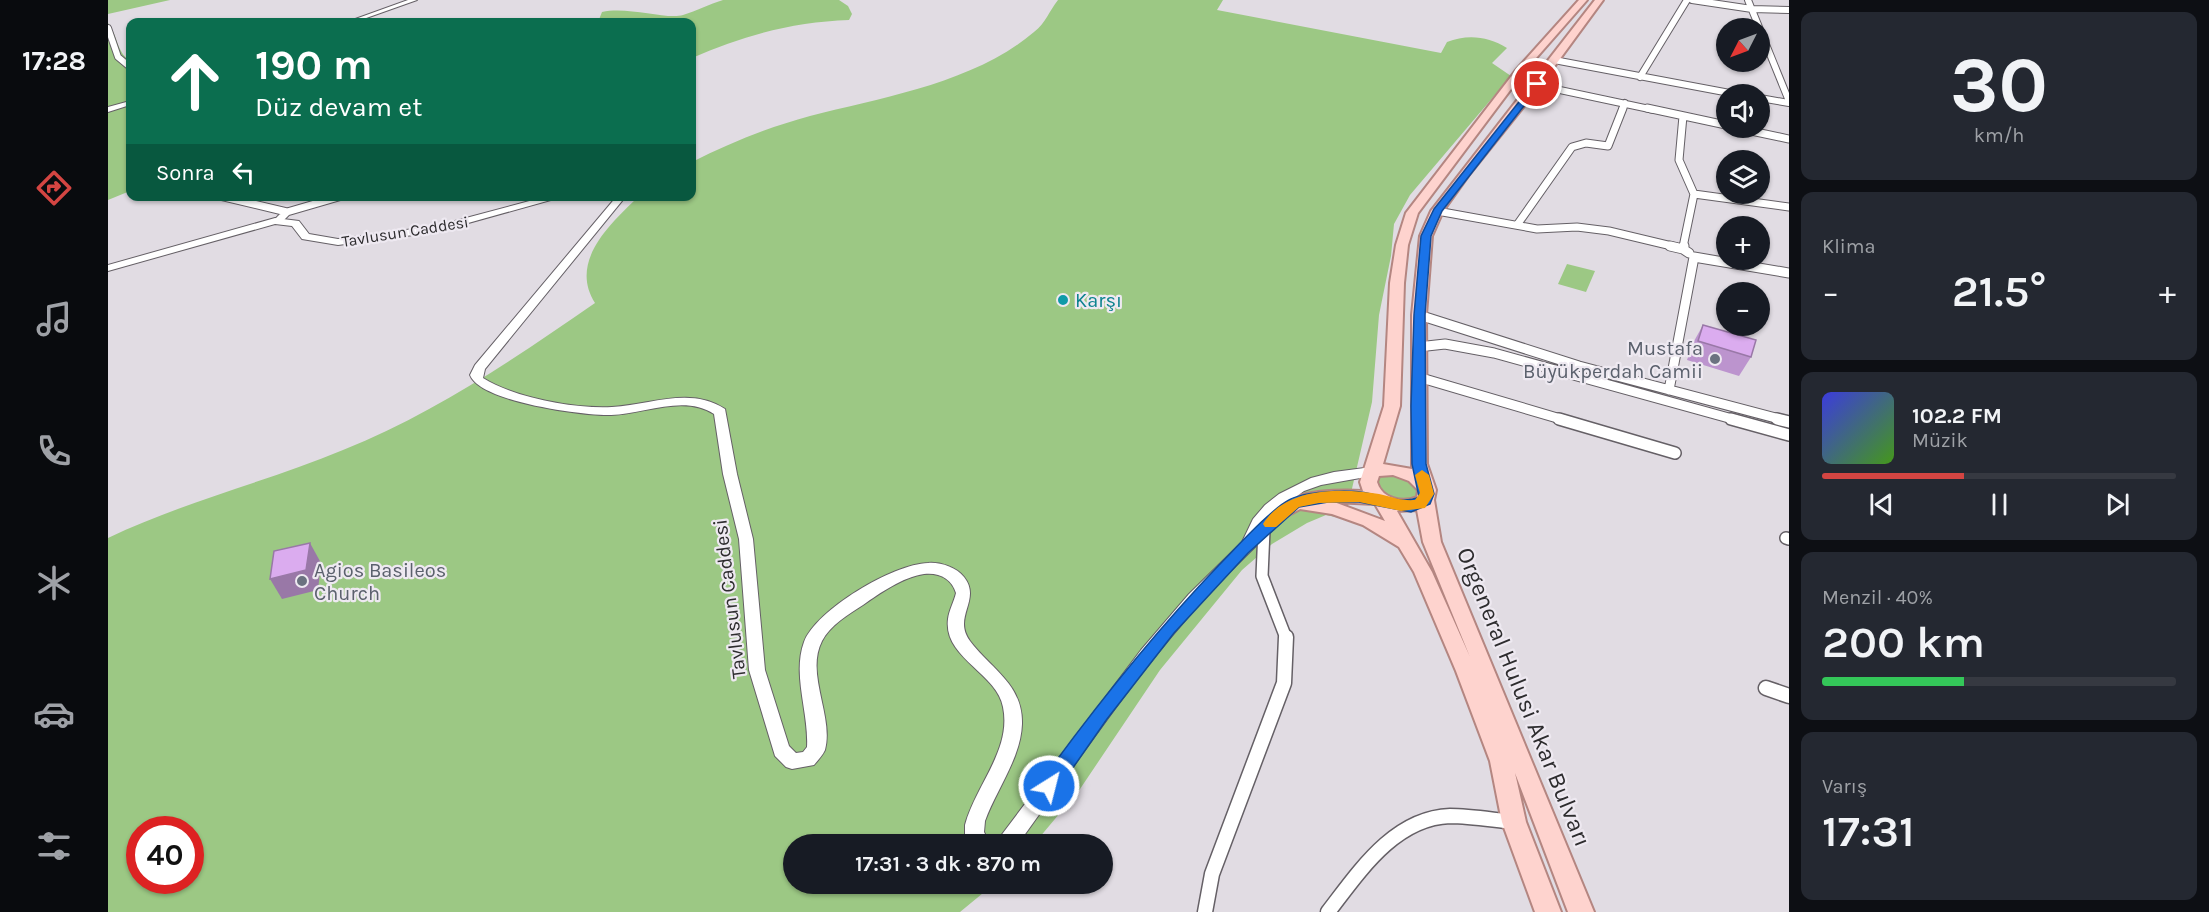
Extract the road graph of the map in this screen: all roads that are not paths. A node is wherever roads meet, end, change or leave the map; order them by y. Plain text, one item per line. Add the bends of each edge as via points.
1 (414, 0) edge
2 (1583, 0) edge
3 (1599, 0) edge
4 (1688, 0) edge
5 (1692, 0) edge
6 (1749, 0) edge
7 (1752, 9) junction
8 (1789, 10) edge
9 (362, 18) edge
10 (108, 28) edge
11 (1554, 60) junction
12 (126, 64) edge
13 (1640, 77) junction
14 (1513, 80) junction
15 (1537, 84) junction
16 (1716, 91) edge
17 (1770, 99) edge
18 (1789, 102) edge
19 (1625, 103) junction
20 (126, 104) edge
21 (108, 110) edge
22 (1683, 116) junction
23 (1716, 123) edge
24 (1770, 135) edge
25 (1789, 139) edge
26 (1694, 194) junction
27 (235, 201) edge
28 (329, 201) edge
29 (542, 201) edge
30 (618, 201) edge
31 (1789, 207) edge
32 (1437, 211) junction
33 (286, 218) junction
34 (1517, 225) junction
35 (1683, 249) junction
36 (1694, 257) junction
37 (108, 268) edge
38 (1789, 273) edge
39 (1419, 315) junction
40 (1418, 347) junction
41 (1418, 377) junction
42 (1669, 390) junction
43 (1789, 422) edge
44 (1789, 435) edge
45 (1675, 453) dead end
46 (1372, 472) junction
47 (1425, 493) junction
48 (1381, 500) junction
49 (1283, 512) junction
50 (1264, 530) junction
51 (1411, 548) junction
52 (1243, 550) junction
53 (1766, 687) dead end
54 (1789, 696) edge
55 (1514, 822) junction
56 (974, 834) edge
57 (1014, 834) edge
58 (1204, 912) edge
59 (1328, 912) edge
60 (1548, 912) edge
61 (1581, 912) edge

1 - 9 street
2 - 14 main road
3 - 11 main road, Orgeneral Hulusi Akar Bulvarı
4 - 13 street
5 - 7 street
6 - 7 street
7 - 8 street
7 - 18 street
10 - 12 street via 118,57
11 - 13 street
11 - 15 main road, Orgeneral Hulusi Akar Bulvarı
13 - 16 street
14 - 15 street
14 - 46 main road via 1412,213 1402,245 1397,284 1392,406
15 - 19 street
15 - 32 main road, Orgeneral Hulusi Akar Bulvarı
17 - 18 street
19 - 22 street
19 - 34 street via 1608,146 1586,143 1572,147
20 - 21 street
22 - 23 street
22 - 26 street via 1679,160
24 - 25 street
26 - 31 street
26 - 35 street
27 - 33 street
28 - 33 street
29 - 33 street, Tavlusun Caddesi via 436,229 338,242 311,239
30 - 56 street, Tavlusun Caddesi via 479,368 478,380 505,394 582,410 625,410 688,402 708,404 720,412 746,539 757,670 781,750 792,761 808,759 816,749 809,654 822,625 922,568 941,570 957,578 964,593 956,620 959,637 1003,686 1013,721
32 - 34 street
32 - 39 main road, Orgeneral Hulusi Akar Bulvarı via 1426,236
33 - 37 street
34 - 35 street via 1593,229
35 - 36 street
36 - 38 street
36 - 42 street
39 - 40 main road, Orgeneral Hulusi Akar Bulvarı
39 - 42 street via 1505,345
40 - 41 main road, Orgeneral Hulusi Akar Bulvarı
40 - 44 street via 1445,344 1494,353
41 - 45 street
41 - 47 main road, Orgeneral Hulusi Akar Bulvarı via 1419,464
42 - 43 street
46 - 47 main road via 1404,472
46 - 48 main road via 1369,487
46 - 52 street via 1340,473 1282,496 1262,515
47 - 48 main road via 1411,507
47 - 61 main road, Orgeneral Hulusi Akar Bulvarı via 1432,542
48 - 49 main road via 1319,498 1295,503
48 - 51 main road
49 - 50 street
49 - 51 main road via 1314,506 1347,513 1382,528
50 - 52 street
50 - 58 street via 1262,576 1286,634 1284,683 1212,874
51 - 55 main road via 1501,761
52 - 57 street via 1141,662
53 - 54 street
55 - 59 street via 1440,817 1406,829 1389,838
55 - 60 main road

